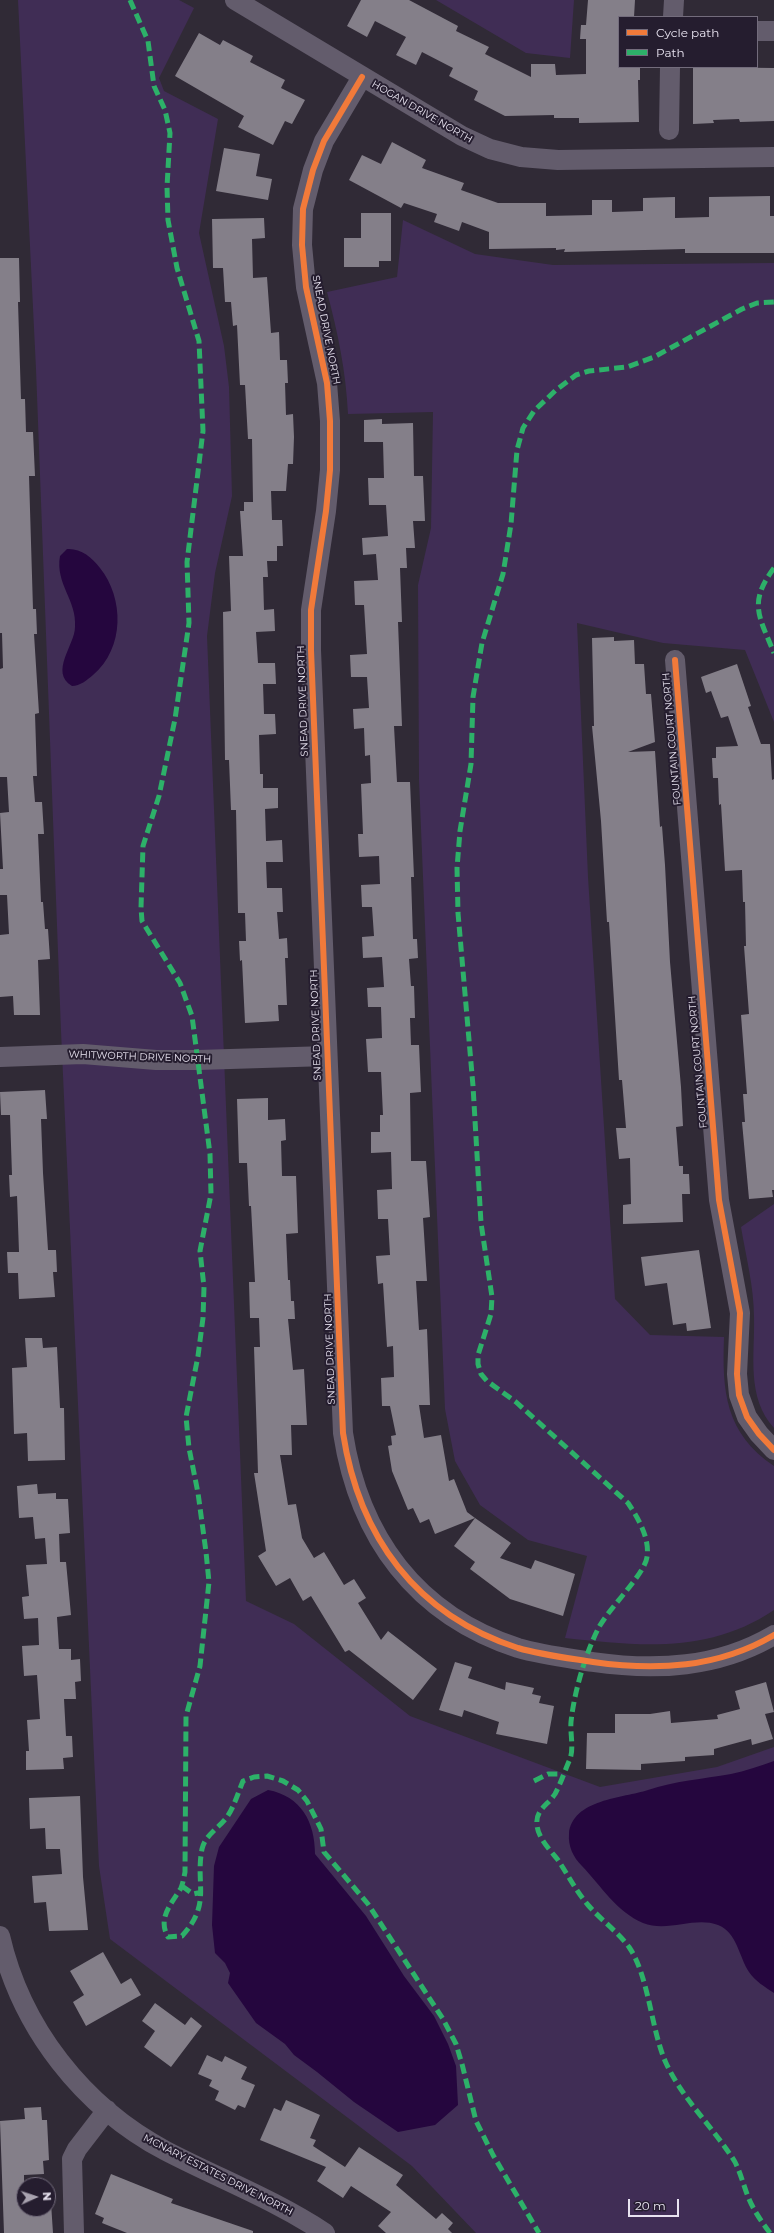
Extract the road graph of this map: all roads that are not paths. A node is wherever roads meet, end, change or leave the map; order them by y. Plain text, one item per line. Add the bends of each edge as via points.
1 (235, 0) edge
2 (674, 0) edge
3 (673, 16) edge
4 (758, 31) edge
5 (774, 31) edge
6 (670, 68) edge
7 (362, 77) junction
8 (669, 130) dead end
9 (774, 158) edge
10 (675, 660) dead end
11 (0, 1056) edge
12 (327, 1056) junction
13 (774, 1450) edge
14 (774, 1635) edge
15 (0, 1936) edge
16 (107, 2110) junction
17 (74, 2233) edge
18 (325, 2233) edge

1 - 7 street, HOGAN DRIVE NORTH
2 - 3 street
4 - 5 street
6 - 8 street
7 - 9 street, HOGAN DRIVE NORTH via 462,136 490,149 521,157 558,160
7 - 12 street, SNEAD DRIVE NORTH via 324,141 303,209 302,246 306,287 327,383 330,421 330,470 326,511 311,610
10 - 13 street, FOUNTAIN COURT NORTH via 719,1200 740,1313 737,1374 739,1395 747,1417
11 - 12 street, WHITWORTH DRIVE NORTH via 83,1054 156,1060 198,1060
12 - 14 street, SNEAD DRIVE NORTH via 343,1433 346,1453 348,1466 374,1532 406,1577 432,1604 462,1624 519,1648 554,1656 614,1665 686,1666 738,1653
15 - 16 street, MCNARY ESTATES DRIVE NORTH via 23,2002 42,2038 60,2064
16 - 17 street via 72,2159
16 - 18 street, MCNARY ESTATES DRIVE NORTH via 129,2128 166,2151 269,2200

